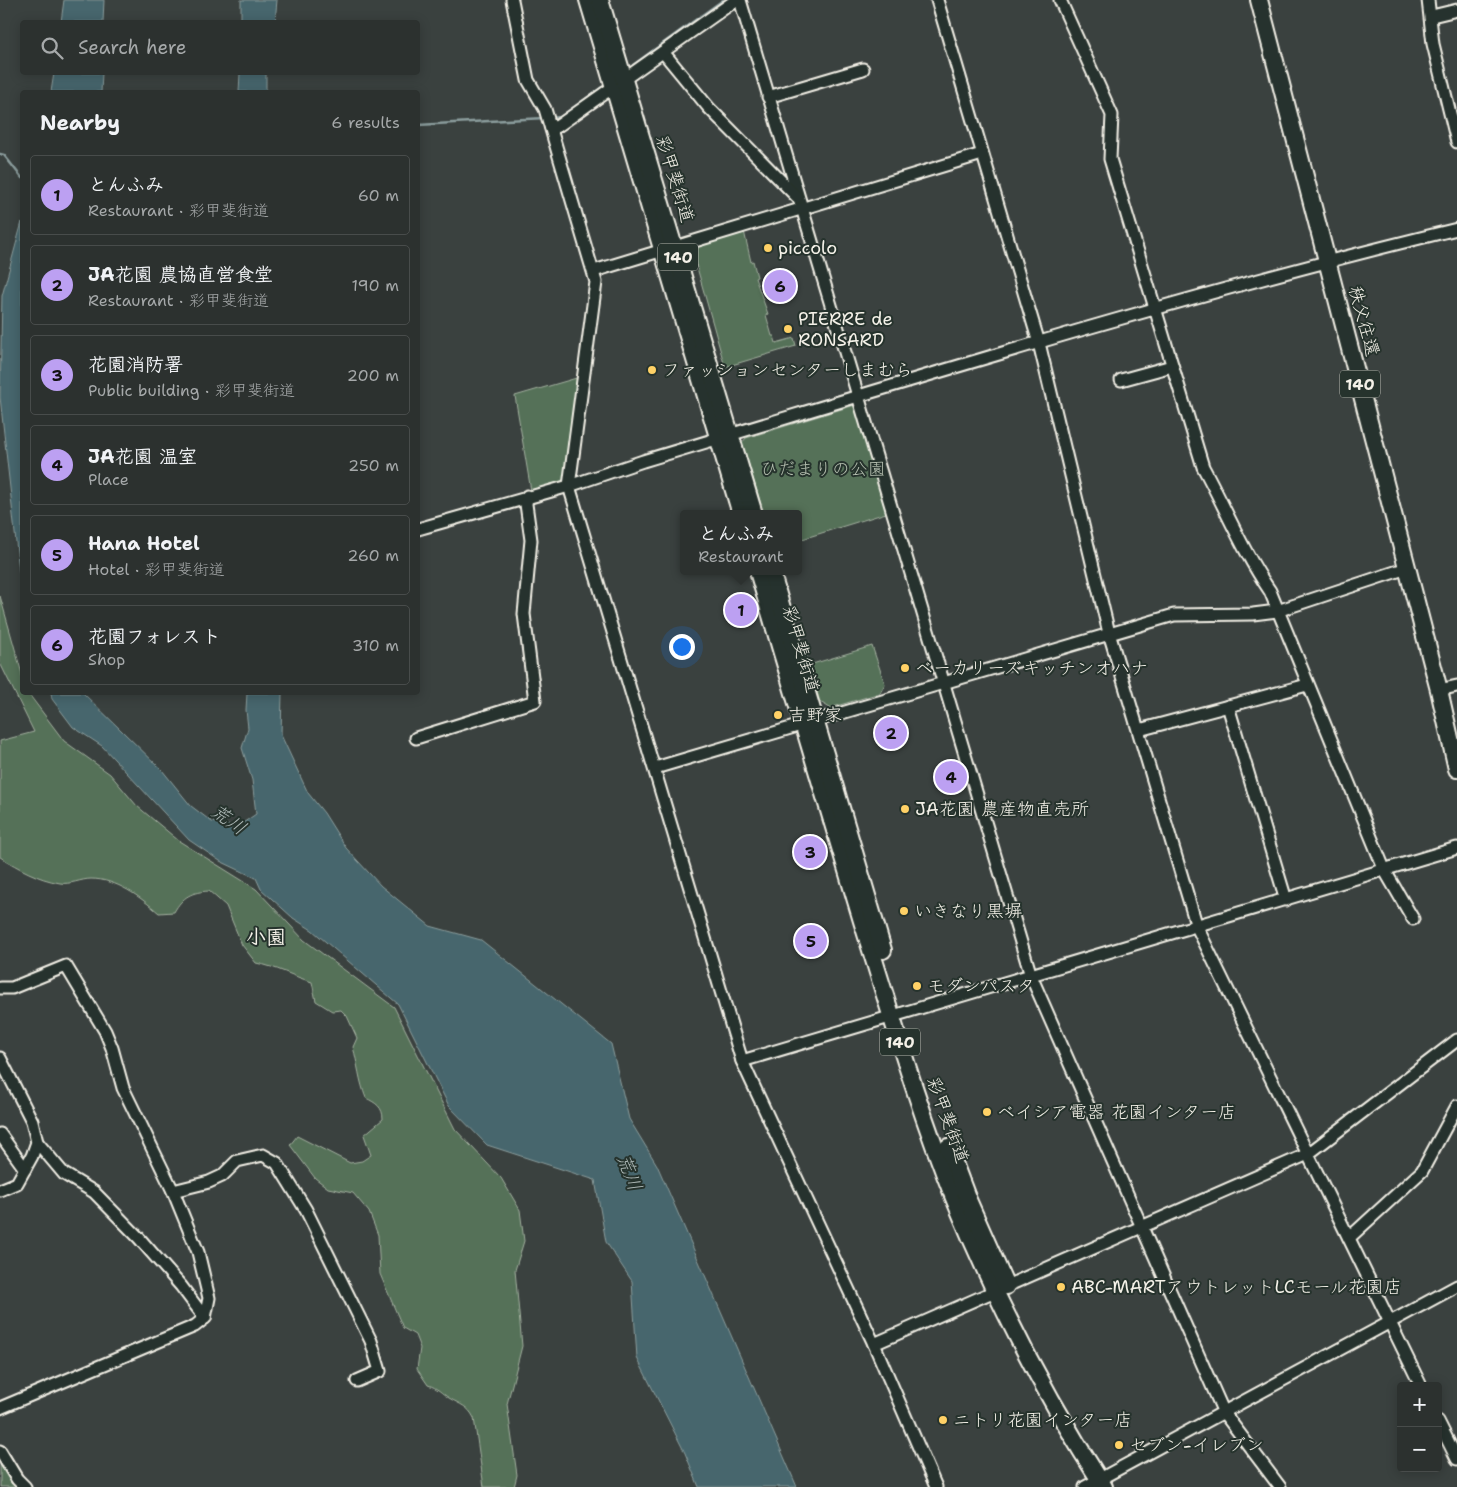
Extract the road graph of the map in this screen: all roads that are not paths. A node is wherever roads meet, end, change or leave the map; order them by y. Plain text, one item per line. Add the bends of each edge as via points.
1 (512, 0) edge
2 (588, 0) edge
3 (600, 0) edge
4 (736, 0) edge
5 (740, 0) edge
6 (936, 0) edge
7 (1060, 0) edge
8 (1259, 0) edge
9 (1428, 0) edge
10 (1457, 10) edge
11 (1432, 16) junction
12 (663, 52) junction
13 (863, 69) dead end
14 (619, 84) junction
15 (768, 96) junction
16 (1454, 114) edge
17 (549, 121) junction
18 (1457, 142) edge
19 (982, 154) junction
20 (800, 204) junction
21 (1457, 228) edge
22 (669, 249) junction
23 (1328, 260) junction
24 (594, 271) junction
25 (1154, 309) junction
26 (1039, 343) junction
27 (1172, 366) junction
28 (1121, 380) dead end
29 (858, 396) junction
30 (724, 437) junction
31 (569, 486) junction
32 (527, 496) junction
33 (740, 510) edge
34 (752, 510) edge
35 (420, 528) edge
36 (1407, 568) junction
37 (759, 575) edge
38 (772, 575) edge
39 (1277, 611) junction
40 (1109, 633) junction
41 (944, 683) junction
42 (1308, 685) junction
43 (1457, 686) edge
44 (1439, 690) junction
45 (1228, 706) junction
46 (809, 723) junction
47 (1139, 730) junction
48 (416, 738) dead end
49 (655, 768) junction
50 (1457, 769) edge
51 (1457, 848) edge
52 (1385, 871) junction
53 (1286, 900) junction
54 (1413, 919) dead end
55 (1197, 927) junction
56 (1031, 976) junction
57 (0, 988) edge
58 (897, 1015) junction
59 (1457, 1040) edge
60 (0, 1058) edge
61 (742, 1061) junction
62 (1457, 1106) edge
63 (0, 1134) edge
64 (37, 1142) junction
65 (1308, 1154) junction
66 (25, 1169) junction
67 (0, 1190) edge
68 (173, 1190) junction
69 (1141, 1227) junction
70 (1349, 1238) junction
71 (1457, 1286) edge
72 (1001, 1289) junction
73 (205, 1318) junction
74 (1390, 1322) junction
75 (874, 1344) junction
76 (357, 1381) dead end
77 (1419, 1382) edge
78 (0, 1408) edge
79 (1224, 1413) junction
80 (1441, 1427) edge
81 (0, 1451) edge
82 (1457, 1459) edge
83 (1101, 1484) edge
84 (25, 1487) edge
85 (936, 1487) edge
86 (1280, 1487) edge

1 - 17 street via 528,80
2 - 14 highway, 彩甲斐街道 / 140
3 - 14 highway, 彩甲斐街道 / 140
4 - 12 street
5 - 15 street
6 - 19 street
7 - 25 street via 1112,116 1110,159
8 - 23 highway, 秩父往還 / 140
9 - 11 street
10 - 11 street
11 - 16 street via 1433,44
12 - 14 street
12 - 20 street via 709,108
13 - 15 street
14 - 17 street via 558,126
14 - 22 highway, 彩甲斐街道 / 140
15 - 20 street
16 - 18 street
17 - 24 street
19 - 20 street
19 - 26 street
20 - 22 street
20 - 29 street
21 - 23 street
22 - 24 street
22 - 30 highway, 彩甲斐街道 / 140
23 - 25 street
23 - 36 highway, 秩父往還 / 140
24 - 31 street via 596,282
25 - 26 street
25 - 27 street
26 - 29 street
26 - 40 street
27 - 28 street
27 - 39 street via 1203,467 1245,552 1270,591
29 - 30 street
29 - 41 street
30 - 31 street
30 - 33 highway, 彩甲斐街道 / 140
30 - 34 highway, 彩甲斐街道 / 140
31 - 32 street
31 - 49 street
32 - 35 street
32 - 48 street via 531,540 524,614 535,700
36 - 39 street
36 - 44 highway, 秩父往還 / 140
37 - 46 highway, 彩甲斐街道 / 140
38 - 46 highway, 彩甲斐街道 / 140
39 - 40 street via 1174,615
39 - 42 street
40 - 41 street
40 - 47 street
41 - 46 street
41 - 56 street
42 - 45 street
42 - 52 street
43 - 44 street
44 - 50 highway, 秩父往還 / 140
45 - 47 street
45 - 53 street
46 - 49 street
46 - 58 highway, 彩甲斐街道 / 140
47 - 55 street
49 - 61 street
51 - 52 street
52 - 53 street
52 - 54 street
53 - 55 street
55 - 56 street
55 - 65 street
56 - 58 street
56 - 69 street
57 - 68 street via 12,988 66,966 105,1031 123,1088
58 - 61 street
58 - 72 highway, 彩甲斐街道 / 140
59 - 65 street
60 - 64 street via 32,1121
61 - 75 street
62 - 70 street via 1422,1171
63 - 66 street
64 - 66 street
64 - 73 street via 64,1174 94,1192 139,1238
65 - 69 street
65 - 70 street
66 - 67 street via 17,1182
68 - 73 street via 198,1252 209,1298
68 - 76 street via 209,1182 222,1176 237,1161 263,1155 277,1163 320,1236 376,1354 380,1371
69 - 72 street
69 - 79 street
70 - 74 street
71 - 74 street
72 - 75 street
72 - 83 highway, 彩甲斐街道 / 140 via 1067,1407
73 - 78 street via 195,1326
74 - 77 street
74 - 79 street
75 - 85 street
79 - 83 street
79 - 86 street
80 - 82 street
81 - 84 street via 17,1480

